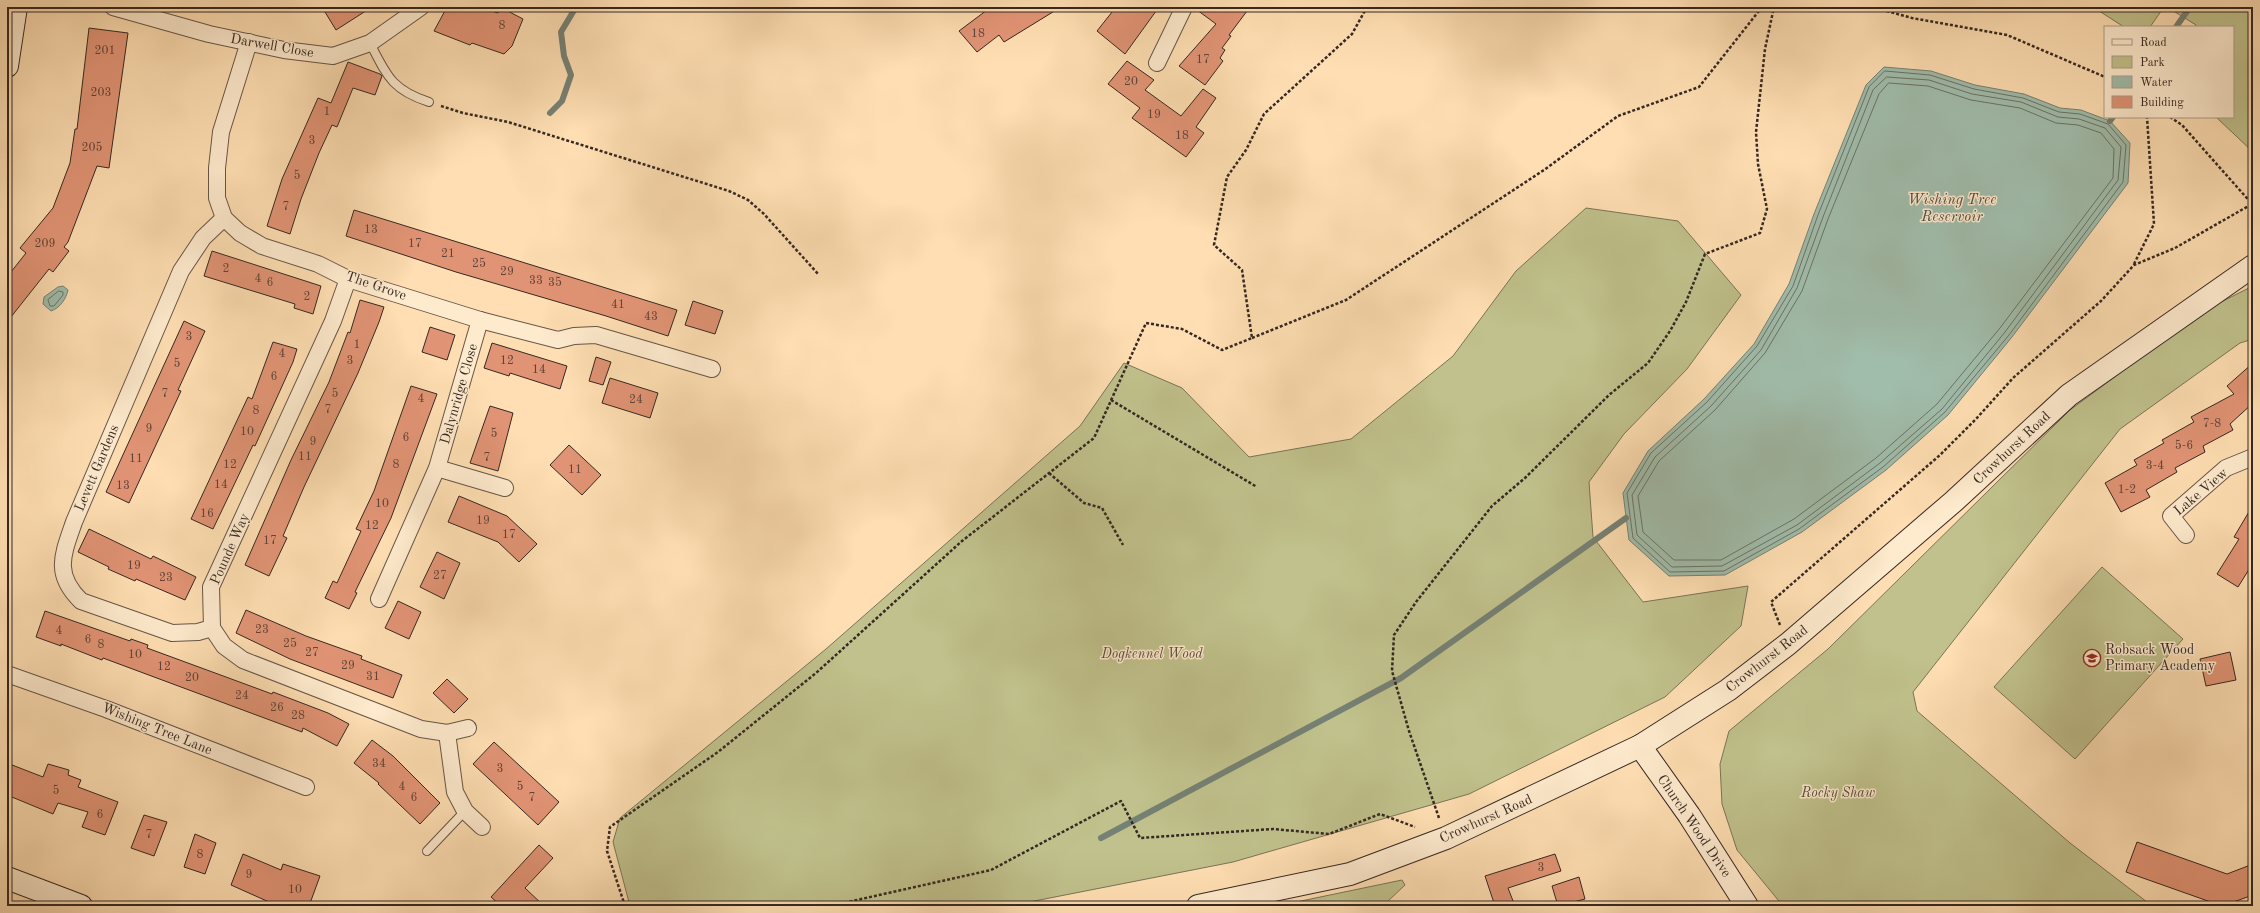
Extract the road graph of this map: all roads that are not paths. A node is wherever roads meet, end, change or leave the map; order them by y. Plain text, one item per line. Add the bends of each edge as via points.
1 (16, 7) edge
2 (113, 7) edge
3 (421, 7) edge
4 (1184, 7) edge
5 (249, 42) junction
6 (370, 43) junction
7 (1157, 63) dead end
8 (7, 66) edge
9 (429, 102) road end
10 (224, 218) junction
11 (2253, 266) edge
12 (348, 279) junction
13 (480, 320) junction
14 (712, 370) dead end
15 (2253, 457) edge
16 (437, 468) junction
17 (504, 488) dead end
18 (2186, 535) dead end
19 (379, 599) dead end
20 (212, 628) junction
21 (7, 674) edge
22 (468, 728) dead end
23 (447, 733) junction
24 (1640, 746) junction
25 (306, 787) dead end
26 (465, 811) junction
27 (482, 826) dead end
28 (427, 851) dead end
29 (7, 878) edge
30 (81, 906) edge
31 (1198, 906) edge
32 (1747, 906) edge

1 - 8 main road
2 - 5 street, Darwell Close via 209,34
3 - 6 street, Darwell Close
4 - 7 street
5 - 6 street, Darwell Close via 333,56
5 - 10 street, The Grove via 221,132 217,198
6 - 9 lane via 392,82 405,92
10 - 12 street, The Grove via 240,233 262,246 318,264
10 - 20 street, Levett Gardens via 203,238 181,271 77,515 62,558 63,573 70,590 81,601 172,633 198,632
11 - 24 main road, Crowhurst Road via 2069,395 1953,502 1788,644 1728,690
12 - 13 street, The Grove
12 - 20 street, Pounde Way via 333,321 211,588
13 - 14 street, The Grove via 558,340 596,335
13 - 16 street, Dalynridge Close
15 - 18 street, Lake View via 2226,468 2171,516
16 - 17 street
16 - 19 street, Dalynridge Close
20 - 23 street via 224,646 243,660 421,729
21 - 25 street, Wishing Tree Lane via 106,709
22 - 23 street
23 - 26 street via 455,792
24 - 31 main road, Crowhurst Road via 1446,838 1350,874
24 - 32 main road, Church Wood Drive via 1689,815
26 - 27 street
26 - 28 lane
29 - 30 main road

